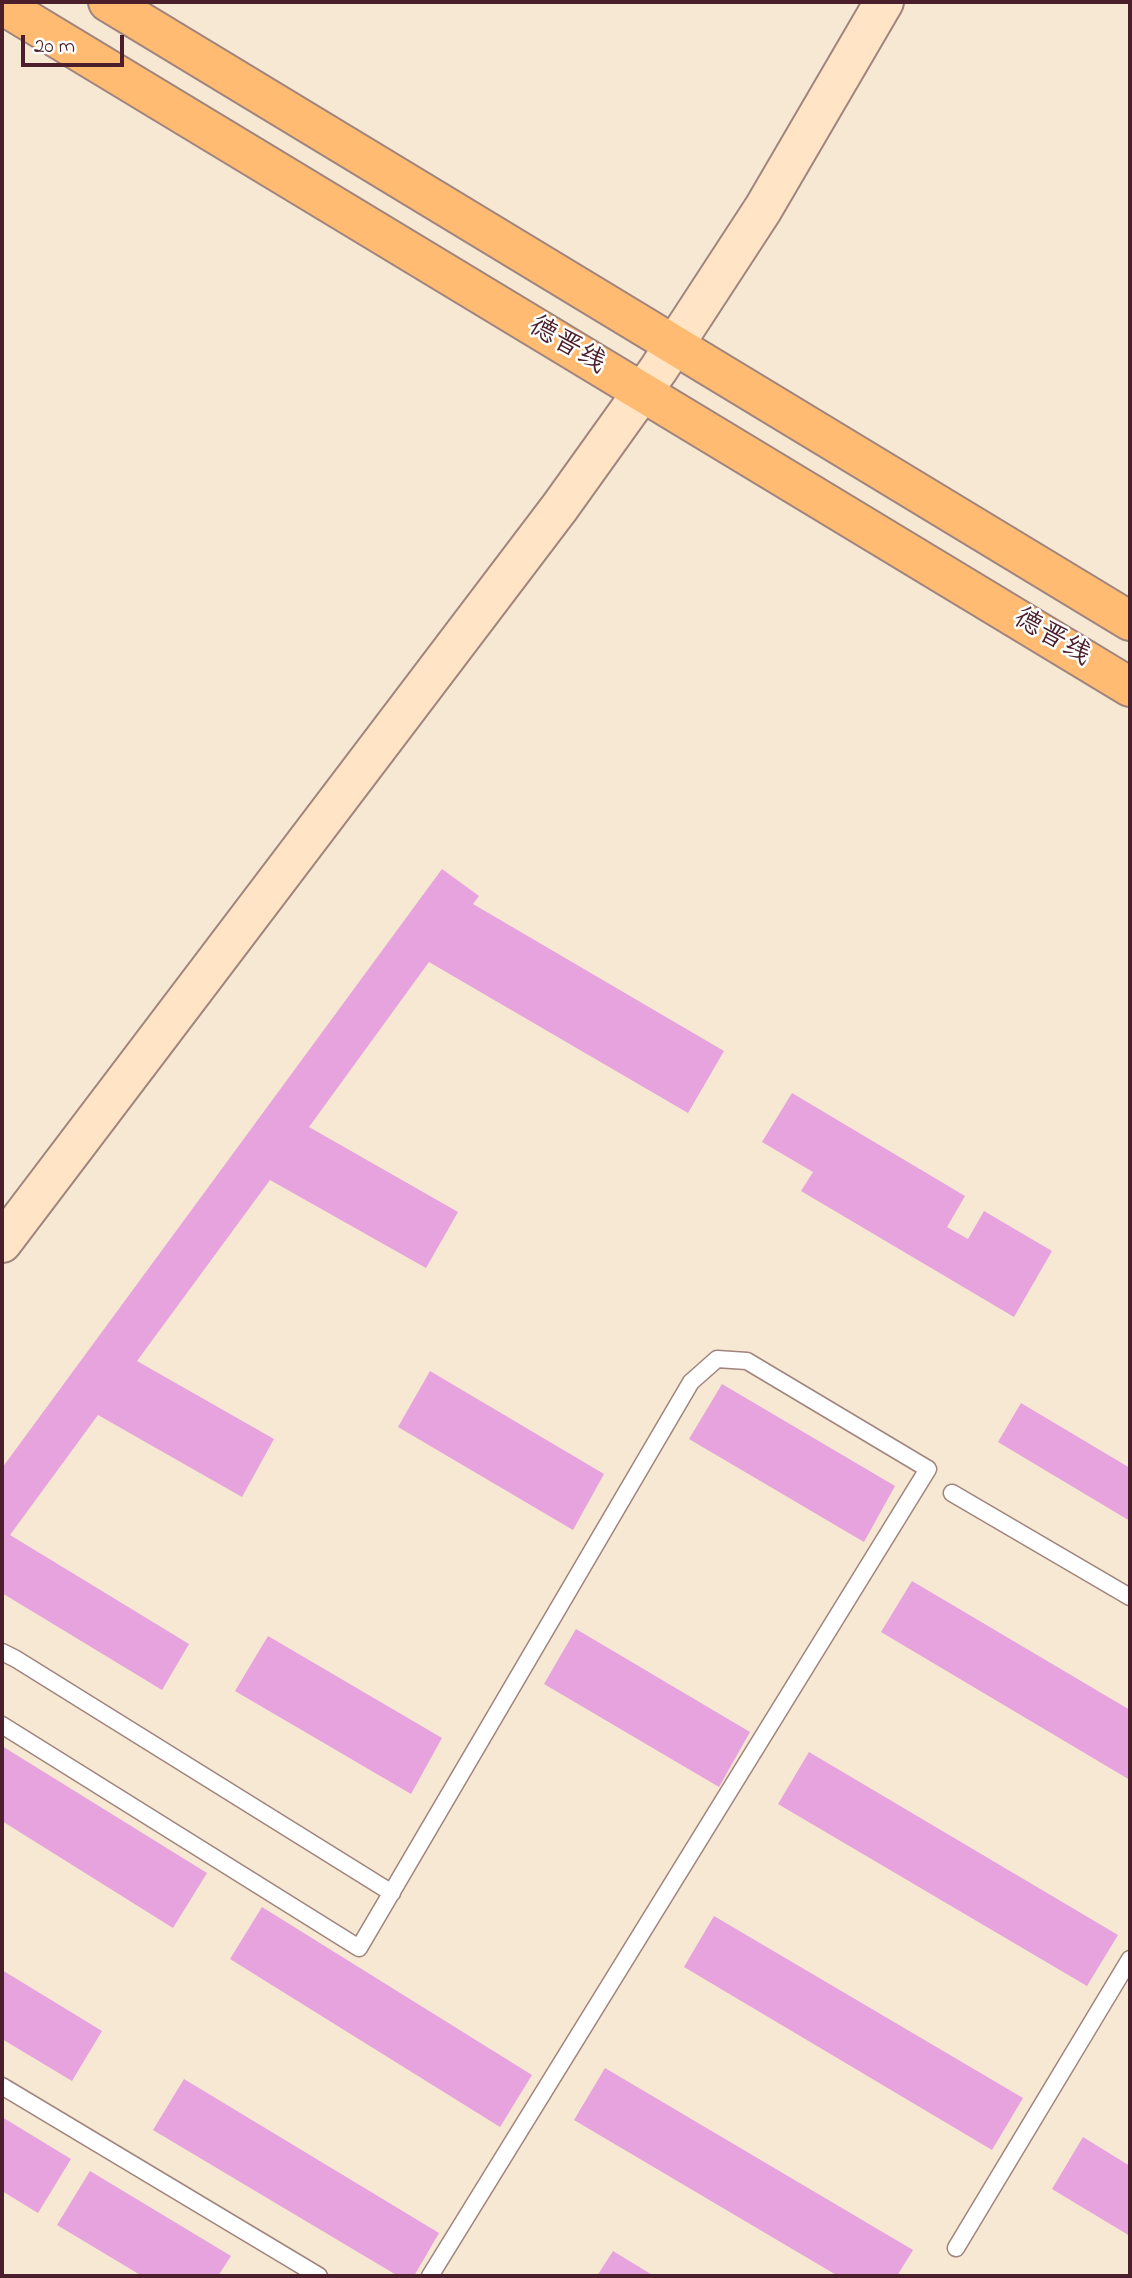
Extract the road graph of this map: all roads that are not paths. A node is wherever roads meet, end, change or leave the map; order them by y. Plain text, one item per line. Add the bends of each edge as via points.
1 (108, 2) edge
2 (884, 2) edge
3 (2, 5) edge
4 (674, 345) junction
5 (642, 393) junction
6 (1130, 621) edge
7 (1130, 687) edge
8 (2, 1243) edge
9 (952, 1493) dead end
10 (1130, 1597) edge
11 (2, 1653) edge
12 (2, 1725) edge
13 (392, 1893) junction
14 (1130, 1959) edge
15 (2, 2086) edge
16 (956, 2248) dead end
17 (319, 2276) edge
18 (430, 2276) edge

1 - 4 highway, 德晋线
2 - 4 main road via 763,209
3 - 5 highway, 德晋线
4 - 5 main road
4 - 6 highway, 德晋线
5 - 7 highway, 德晋线
5 - 8 main road
9 - 10 lane
11 - 13 lane
12 - 13 lane via 359,1948
13 - 18 lane via 691,1382 717,1359 747,1361 928,1469
14 - 16 lane
15 - 17 lane

